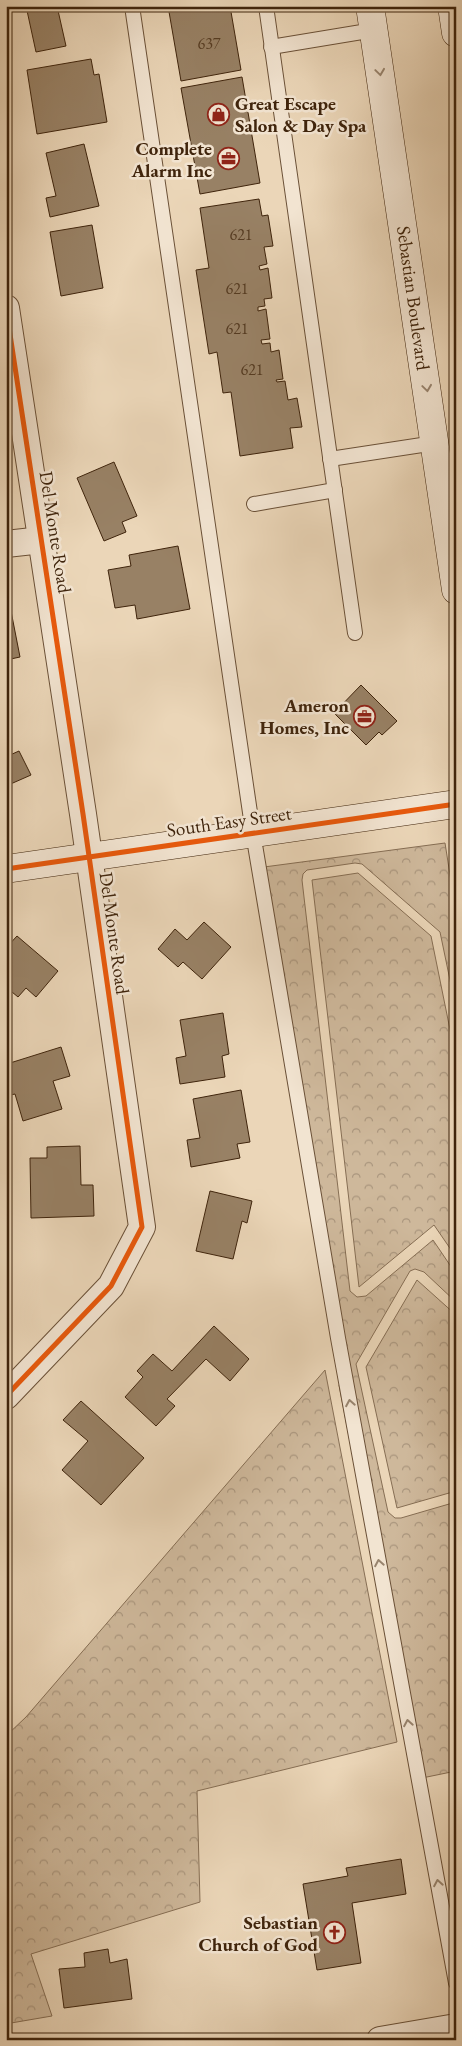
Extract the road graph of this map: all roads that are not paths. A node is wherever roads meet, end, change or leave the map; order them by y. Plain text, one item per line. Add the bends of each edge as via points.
1 (132, 6) edge
2 (266, 6) edge
3 (452, 6) edge
4 (372, 18) edge
5 (456, 33) edge
6 (271, 46) junction
7 (6, 308) edge
8 (435, 443) junction
9 (330, 459) junction
10 (335, 490) junction
11 (254, 504) dead end
12 (42, 540) junction
13 (6, 544) edge
14 (456, 590) edge
15 (355, 633) dead end
16 (456, 804) edge
17 (253, 833) junction
18 (89, 856) junction
19 (6, 869) edge
20 (6, 1396) edge
21 (456, 1982) edge
22 (456, 2027) edge
23 (380, 2040) edge

1 - 17 lane
2 - 6 lane
3 - 5 main road
4 - 6 lane
4 -> 8 main road, Sebastian Boulevard
6 - 9 lane
7 - 12 street, Del Monte Road
8 - 9 lane
8 - 14 main road, Sebastian Boulevard
9 - 10 lane
10 - 11 lane
10 - 15 lane
12 - 13 street
12 - 18 street, Del Monte Road
16 - 17 main road, South Easy Street
17 - 18 main road, South Easy Street
21 -> 17 lane via 338,1338
18 - 19 main road, South Easy Street
18 - 20 street, Del Monte Road via 142,1227 112,1286
22 - 23 street

